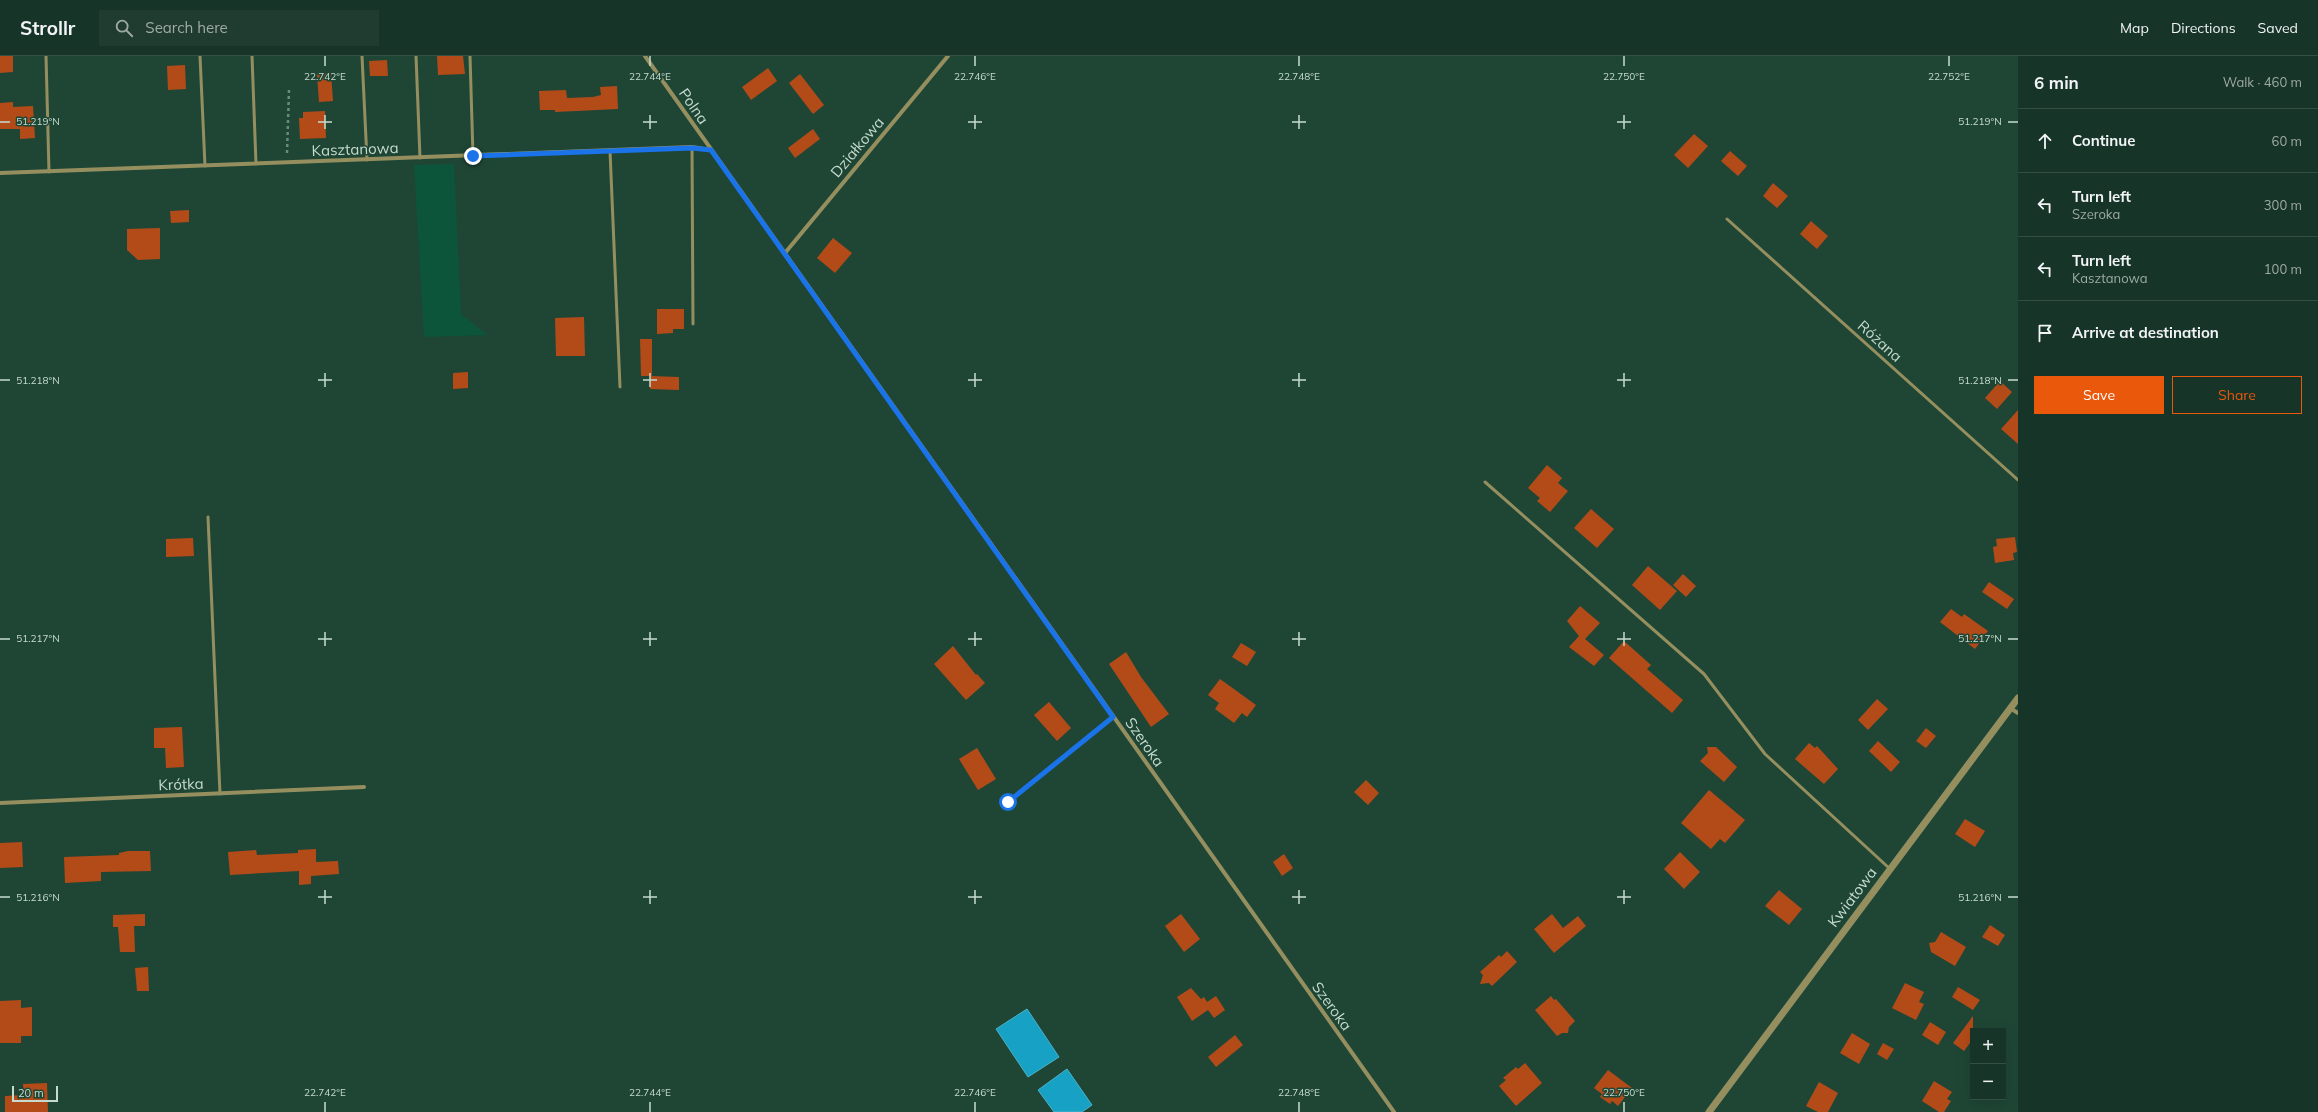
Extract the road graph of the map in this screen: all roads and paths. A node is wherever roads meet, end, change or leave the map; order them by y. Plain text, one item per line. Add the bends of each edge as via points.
1 (46, 56) edge
2 (200, 56) edge
3 (252, 56) edge
4 (362, 56) edge
5 (416, 56) edge
6 (470, 56) edge
7 (645, 56) edge
8 (948, 56) edge
9 (289, 90) dead end
10 (692, 148) junction
11 (711, 150) junction
12 (610, 151) junction
13 (473, 156) junction
14 (420, 158) junction
15 (367, 160) junction
16 (287, 163) junction
17 (256, 164) junction
18 (205, 167) junction
19 (49, 172) junction
20 (0, 174) edge
21 (1727, 219) dead end
22 (785, 253) junction
23 (692, 324) dead end
24 (620, 387) dead end
25 (2018, 480) edge
26 (1485, 482) dead end
27 (208, 518) dead end
28 (2018, 698) edge
29 (2010, 708) junction
30 (2018, 712) edge
31 (1113, 717) junction
32 (364, 787) dead end
33 (220, 794) junction
34 (1008, 802) dead end
35 (0, 803) edge
36 (1890, 868) junction
37 (1394, 1112) edge
38 (1709, 1112) edge

1 - 19 lane
2 - 18 lane
3 - 17 lane
4 - 15 lane
5 - 14 lane
6 - 13 lane
7 - 11 street, Polna
8 - 22 street, Działkowa
9 - 16 path
10 - 11 street, Kasztanowa
10 - 12 street, Kasztanowa
10 - 23 lane
11 - 22 street, Szeroka
12 - 13 street, Kasztanowa
12 - 24 lane
13 - 14 street, Kasztanowa
14 - 15 street, Kasztanowa
15 - 16 street, Kasztanowa
16 - 17 street, Kasztanowa
17 - 18 street, Kasztanowa
18 - 19 street, Kasztanowa
19 - 20 street, Kasztanowa
21 - 25 lane, Różana
22 - 31 street, Szeroka
26 - 36 lane via 1704,674 1765,754
27 - 33 lane
28 - 29 street, Kwiatowa
29 - 30 street
29 - 36 street, Kwiatowa
31 - 34 lane
31 - 37 street, Szeroka
32 - 33 street, Krótka
33 - 35 street, Krótka
36 - 38 street, Kwiatowa

